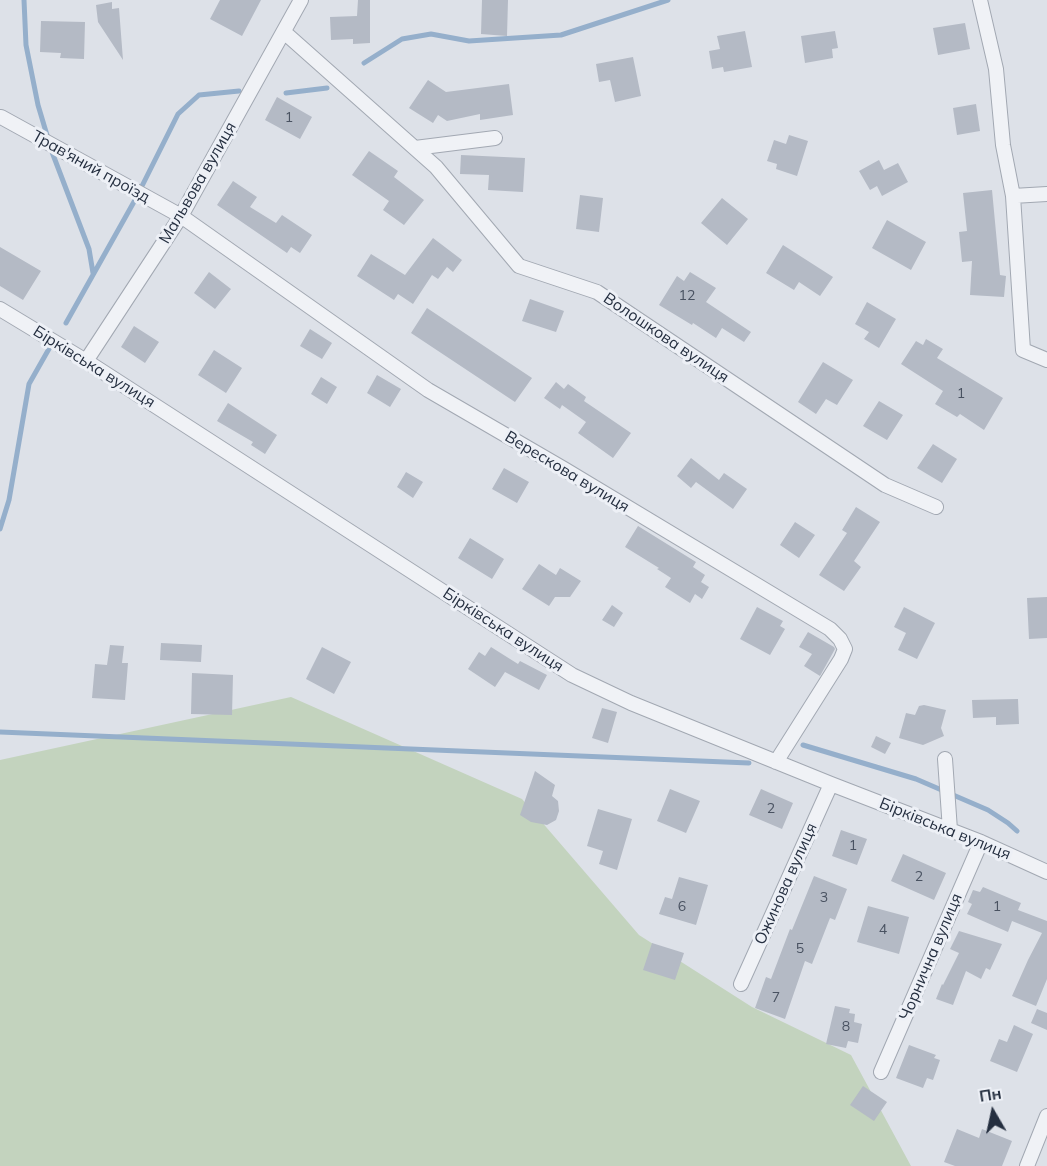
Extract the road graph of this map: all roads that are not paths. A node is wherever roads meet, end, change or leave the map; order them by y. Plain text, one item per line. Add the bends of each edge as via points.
1 (301, 0) edge
2 (980, 0) edge
3 (284, 32) junction
4 (1, 117) edge
5 (495, 138) dead end
6 (415, 148) junction
7 (1047, 194) edge
8 (1013, 196) junction
9 (181, 216) junction
10 (0, 309) edge
11 (1047, 360) edge
12 (86, 361) junction
13 (936, 507) dead end
14 (945, 759) dead end
15 (776, 762) junction
16 (831, 784) junction
17 (950, 830) junction
18 (981, 842) junction
19 (1047, 872) edge
20 (741, 984) dead end
21 (881, 1072) dead end
22 (1047, 1116) edge
23 (1027, 1166) edge

1 - 3 street, Мальвова вулиця
2 - 8 street via 996,69 1003,145
3 - 6 street, Волошкова вулиця
3 - 9 street, Мальвова вулиця
4 - 9 street, Трав'яний проїзд
5 - 6 street
6 - 13 street, Волошкова вулиця via 436,167 519,266 597,292 885,485
7 - 8 street
8 - 11 street via 1023,350
9 - 12 street, Мальвова вулиця
9 - 15 street, Верескова вулиця via 428,390 830,629 845,649 841,659
10 - 12 street, Бірківська вулиця
12 - 15 street, Бірківська вулиця via 573,675
14 - 17 street
15 - 16 street, Бірківська вулиця
16 - 17 street, Бірківська вулиця
16 - 20 street, Ожинова вулиця
17 - 18 street, Бірківська вулиця
18 - 19 street, Бірківська вулиця
18 - 21 street, Чорнична вулиця
22 - 23 street

